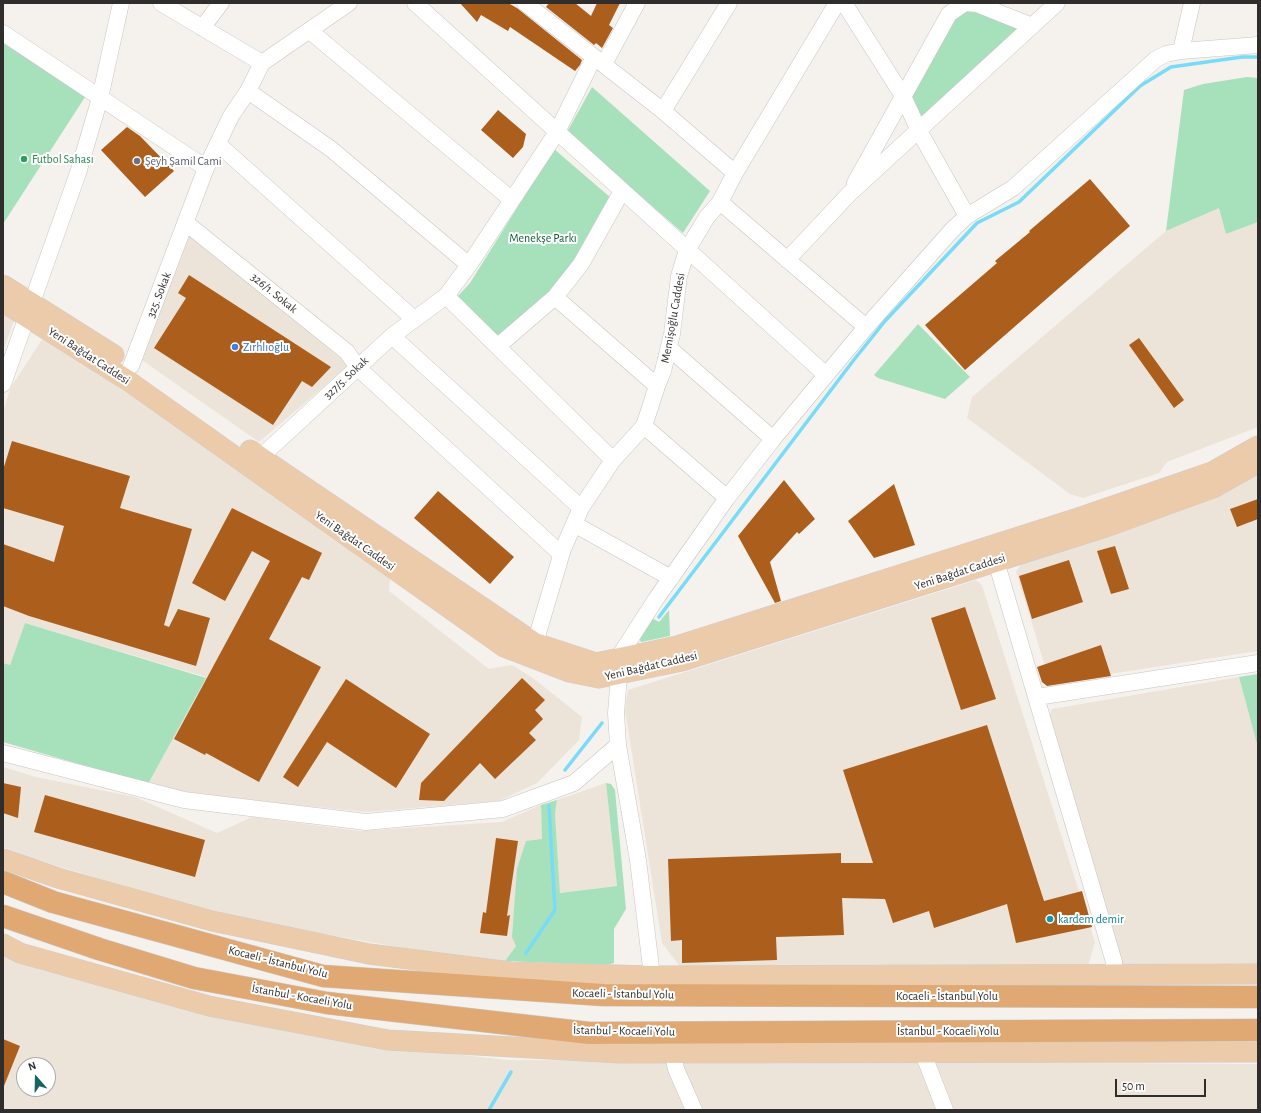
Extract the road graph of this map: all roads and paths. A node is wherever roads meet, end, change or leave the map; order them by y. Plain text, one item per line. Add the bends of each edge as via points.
1 (121, 3) edge
2 (161, 3) edge
3 (221, 3) edge
4 (349, 3) edge
5 (415, 3) edge
6 (525, 3) edge
7 (637, 3) edge
8 (729, 3) edge
9 (837, 3) edge
10 (844, 3) edge
11 (1057, 3) edge
12 (1192, 3) edge
13 (1032, 26) junction
14 (202, 28) junction
15 (310, 31) junction
16 (3, 33) edge
17 (1258, 45) edge
18 (1181, 51) junction
19 (599, 61) junction
20 (262, 63) junction
21 (248, 91) junction
22 (903, 96) junction
23 (100, 98) junction
24 (663, 111) junction
25 (919, 131) junction
26 (557, 132) junction
27 (218, 144) junction
28 (206, 168) junction
29 (735, 173) junction
30 (622, 191) junction
31 (849, 194) junction
32 (512, 200) junction
33 (720, 202) junction
34 (967, 216) junction
35 (186, 223) junction
36 (687, 250) junction
37 (787, 260) junction
38 (469, 265) junction
39 (3, 285) edge
40 (446, 296) junction
41 (555, 297) junction
42 (3, 302) edge
43 (29, 309) junction
44 (414, 319) junction
45 (866, 327) junction
46 (392, 336) junction
47 (498, 346) junction
48 (669, 348) junction
49 (131, 366) junction
50 (358, 368) junction
51 (826, 375) junction
52 (3, 384) edge
53 (657, 386) junction
54 (644, 426) junction
55 (773, 439) junction
56 (1258, 446) edge
57 (613, 460) junction
58 (256, 461) junction
59 (1258, 463) edge
60 (727, 498) junction
61 (581, 508) junction
62 (574, 524) junction
63 (561, 554) junction
64 (996, 561) junction
65 (671, 578) junction
66 (535, 643) junction
67 (1258, 664) edge
68 (618, 666) junction
69 (1037, 697) junction
70 (618, 745) junction
71 (3, 753) edge
72 (3, 859) edge
73 (3, 882) edge
74 (3, 916) edge
75 (3, 944) edge
76 (1258, 974) edge
77 (652, 976) junction
78 (1113, 976) junction
79 (1258, 997) edge
80 (1258, 1030) edge
81 (1258, 1052) edge
82 (923, 1053) junction
83 (673, 1054) junction
84 (694, 1110) edge
85 (945, 1110) edge

1 - 23 street
2 - 14 street
3 - 14 street
4 - 15 street
5 - 26 street
6 - 19 street
7 - 19 street, 327/5. Sokak
8 - 24 street
9 - 29 street, Memişoğlu Caddesi
10 - 22 street
11 - 13 street
12 - 18 street
13 - 22 street via 977,4 965,3 949,14
13 - 25 street
14 - 20 street
15 - 20 street
15 - 32 street
16 - 23 street
17 - 18 street
18 - 34 street via 1156,58 1014,188
19 - 24 street
19 - 26 street, 327/5. Sokak
20 - 21 street, 325. Sokak
21 - 27 street, 325. Sokak via 231,116
21 - 38 street via 331,149
22 - 25 street
22 - 31 street
23 - 28 street
23 - 43 street via 78,172
24 - 29 street
25 - 31 street
25 - 34 street
26 - 30 street
26 - 32 street, 327/5. Sokak
27 - 28 street, 325. Sokak
27 - 44 street
28 - 35 street, 325. Sokak
29 - 33 street, Memişoğlu Caddesi
30 - 36 street
30 - 41 street via 581,264
31 - 37 street
32 - 38 street, 327/5. Sokak
33 - 36 street, Memişoğlu Caddesi via 707,217
33 - 37 street
34 - 45 street
35 - 49 street, 325. Sokak
35 - 50 street, 326/1. Sokak via 347,352
36 - 48 street, Memişoğlu Caddesi via 679,276
36 - 51 street
37 - 45 street
38 - 40 street, 327/5. Sokak
39 - 43 main road, Yeni Bağdat Caddesi
40 - 44 street, 327/5. Sokak
40 - 47 street
41 - 47 street
41 - 53 street
42 - 43 main road, Yeni Bağdat Caddesi
43 - 49 main road, Yeni Bağdat Caddesi
43 - 52 street
43 - 58 main road, Yeni Bağdat Caddesi via 127,380
44 - 46 street, 327/5. Sokak
45 - 51 street
46 - 50 street, 327/5. Sokak
46 - 61 street
47 - 57 street
48 - 53 street, Memişoğlu Caddesi via 664,371
48 - 55 street
49 - 58 main road, Yeni Bağdat Caddesi
50 - 58 street, 327/5. Sokak
50 - 63 street, 326/1. Sokak
51 - 55 street
53 - 54 street, Memişoğlu Caddesi
54 - 57 street, Memişoğlu Caddesi
54 - 60 street
55 - 60 street
56 - 68 main road, Yeni Bağdat Caddesi via 1212,472 1078,518
57 - 61 street, Memişoğlu Caddesi
58 - 66 main road, Yeni Bağdat Caddesi
58 - 68 main road, Yeni Bağdat Caddesi via 504,647 569,672 599,678
59 - 64 main road, Yeni Bağdat Caddesi via 1213,488 1106,527
60 - 65 street
61 - 62 street, Memişoğlu Caddesi
62 - 63 street, Memişoğlu Caddesi
62 - 65 street
63 - 66 street, Memişoğlu Caddesi
64 - 68 main road, Yeni Bağdat Caddesi via 682,661
64 - 69 street
65 - 68 street
66 - 68 main road, Yeni Bağdat Caddesi via 596,663
67 - 69 street
68 - 70 street
69 - 78 street via 1114,962
70 - 71 street via 574,783 503,809 366,822 184,800
70 - 77 street via 638,860
72 - 77 main road via 58,878 212,921 370,954 511,972
73 - 79 highway, Kocaeli - İstanbul Yolu via 53,902 323,976 603,995
74 - 80 highway, İstanbul - Kocaeli Yolu via 194,978 327,1003 589,1033
75 - 83 main road via 20,953 209,1006 388,1040
76 - 78 main road
77 - 78 main road
81 - 82 main road
82 - 83 main road
82 - 85 street
83 - 84 street via 676,1069

